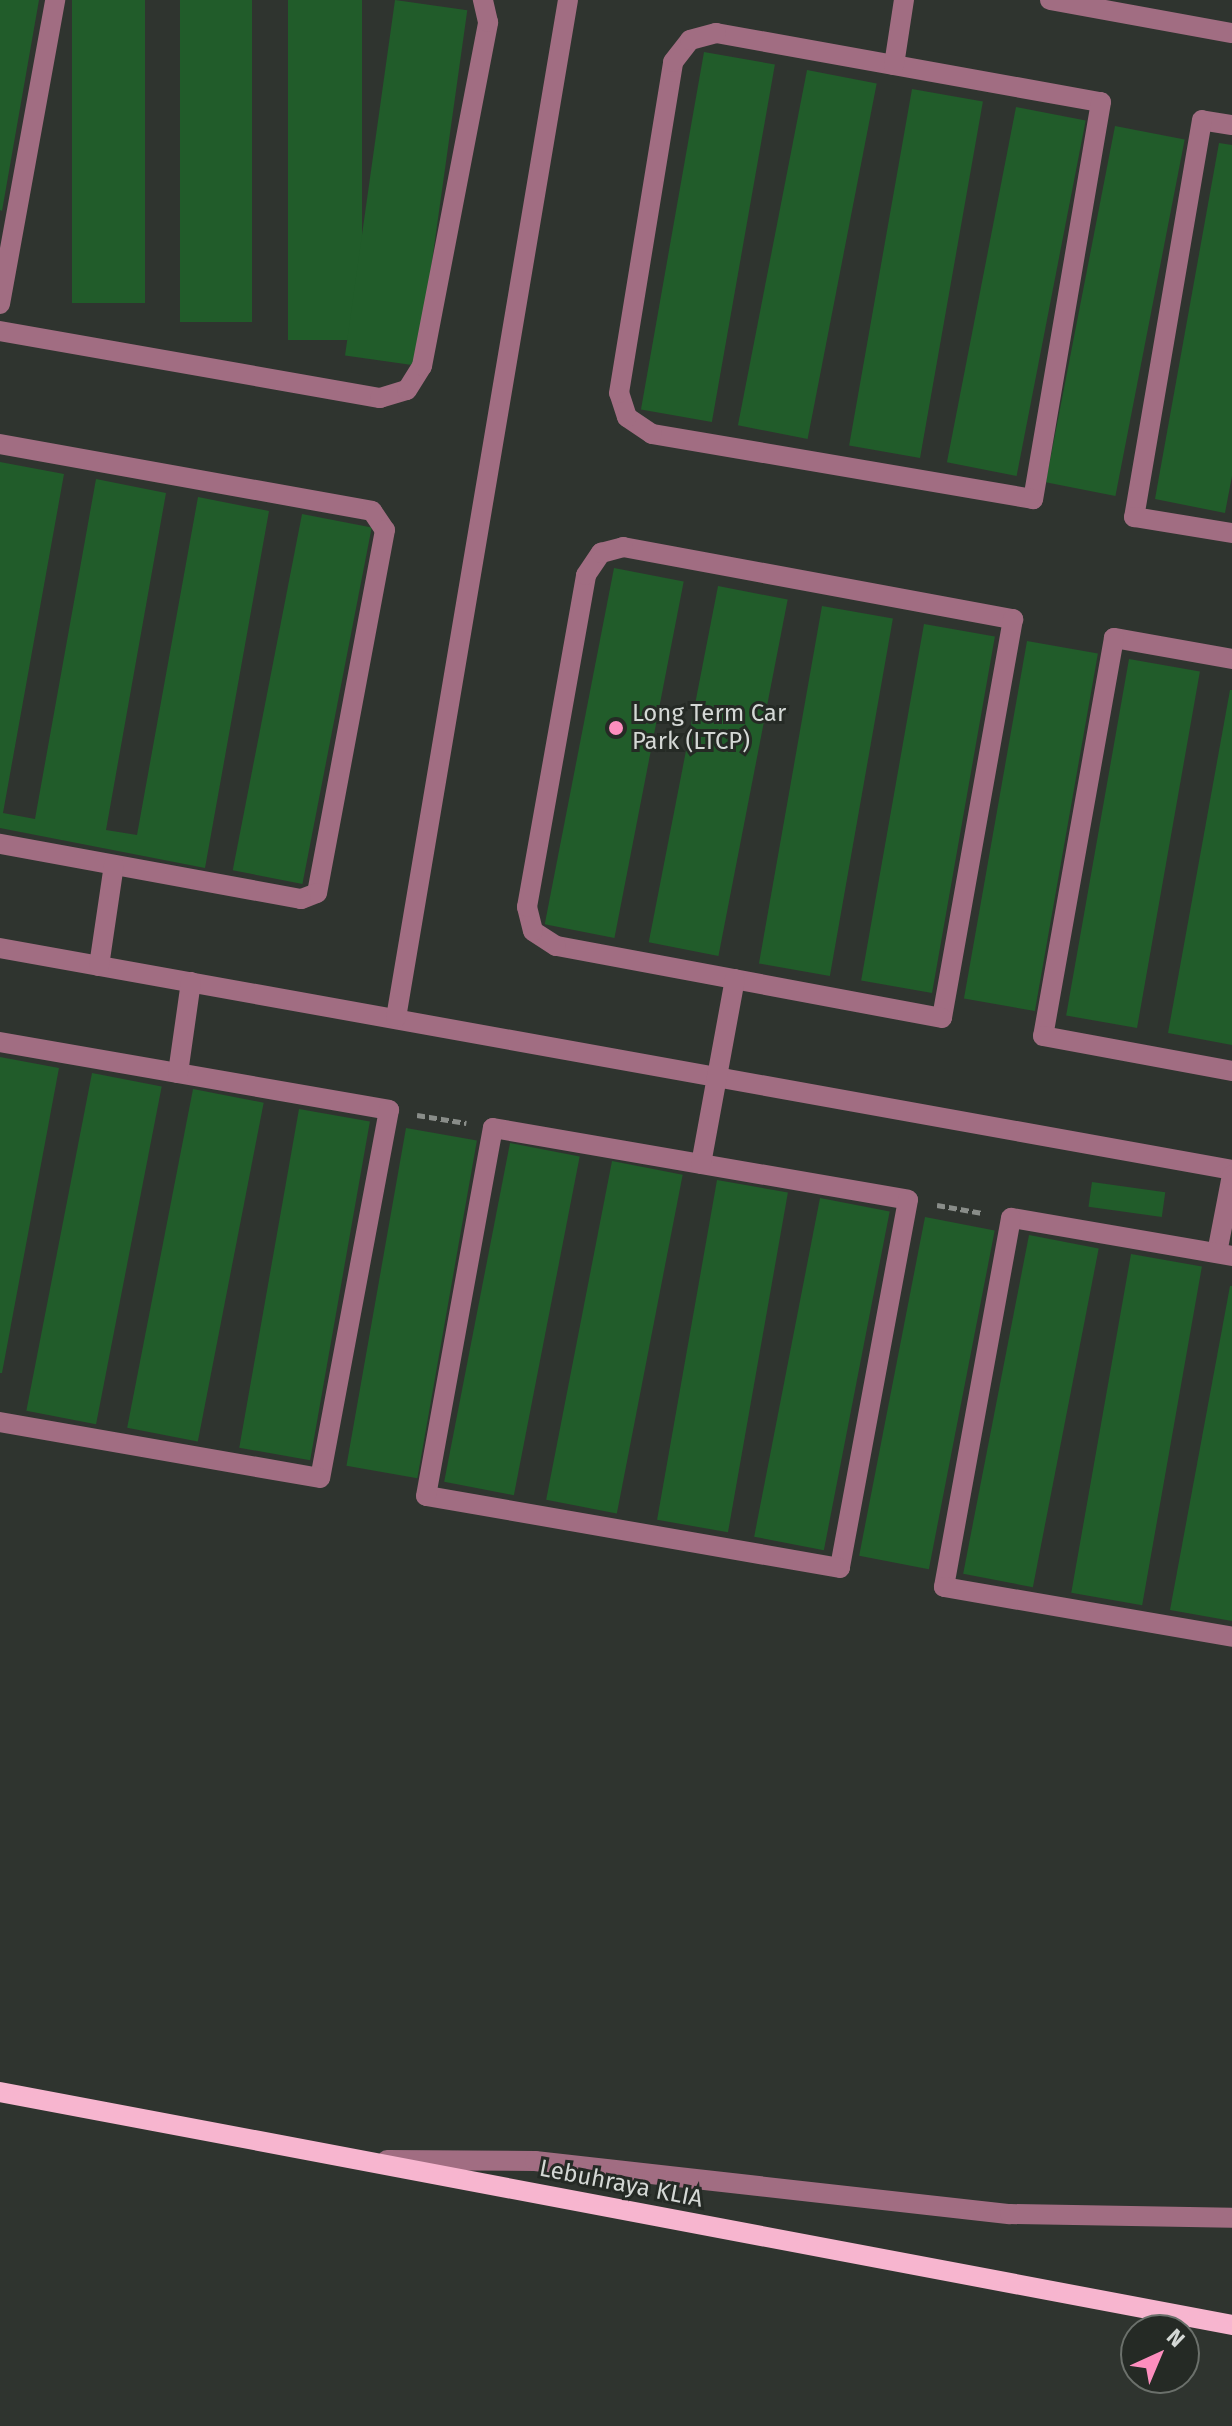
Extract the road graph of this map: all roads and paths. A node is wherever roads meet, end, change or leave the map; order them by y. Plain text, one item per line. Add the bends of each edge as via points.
1 (55, 0) edge
2 (483, 0) edge
3 (568, 0) edge
4 (904, 0) edge
5 (1050, 0) edge
6 (1232, 33) edge
7 (894, 65) junction
8 (1232, 125) edge
9 (0, 304) edge
10 (0, 331) edge
11 (0, 444) edge
12 (1232, 533) edge
13 (1232, 659) edge
14 (0, 844) edge
15 (114, 865) junction
16 (0, 948) edge
17 (99, 966) junction
18 (735, 979) junction
19 (191, 982) junction
20 (396, 1018) junction
21 (0, 1042) edge
22 (1232, 1071) edge
23 (178, 1073) junction
24 (717, 1079) junction
25 (389, 1110) junction
26 (493, 1128) junction
27 (701, 1164) junction
28 (1232, 1173) edge
29 (908, 1200) junction
30 (1011, 1218) junction
31 (1224, 1254) edge
32 (0, 1422) edge
33 (1232, 1637) edge
34 (0, 2092) edge
35 (351, 2160) junction
36 (1232, 2218) edge
37 (1232, 2325) edge

1 - 9 street
2 - 10 street via 488,22 422,366 407,390 380,398
3 - 20 street
4 - 7 street
5 - 6 street
7 - 7 street via 716,33 680,49 620,406 652,434 1033,499 1101,102
8 - 12 street via 1202,120 1134,517
11 - 15 street via 372,511 385,523 322,886 301,899
13 - 22 street via 1114,638 1043,1036
14 - 15 street
15 - 17 street
16 - 17 street
17 - 19 street
18 - 18 street via 556,946 527,919 591,564 623,547 1013,619 942,1018
18 - 24 street
19 - 20 street
19 - 23 street
20 - 24 street
21 - 23 street
23 - 25 street
24 - 27 street
24 - 28 street
25 - 26 path
25 - 32 street via 320,1478
26 - 27 street
26 - 29 street via 426,1496 767,1556 840,1568
27 - 29 street
28 - 31 street
29 - 30 path
30 - 31 street
30 - 33 street via 944,1587
34 - 35 main road, Lebuhraya KLIA
35 - 36 street via 535,2161 1010,2214
35 - 37 main road, Lebuhraya KLIA

